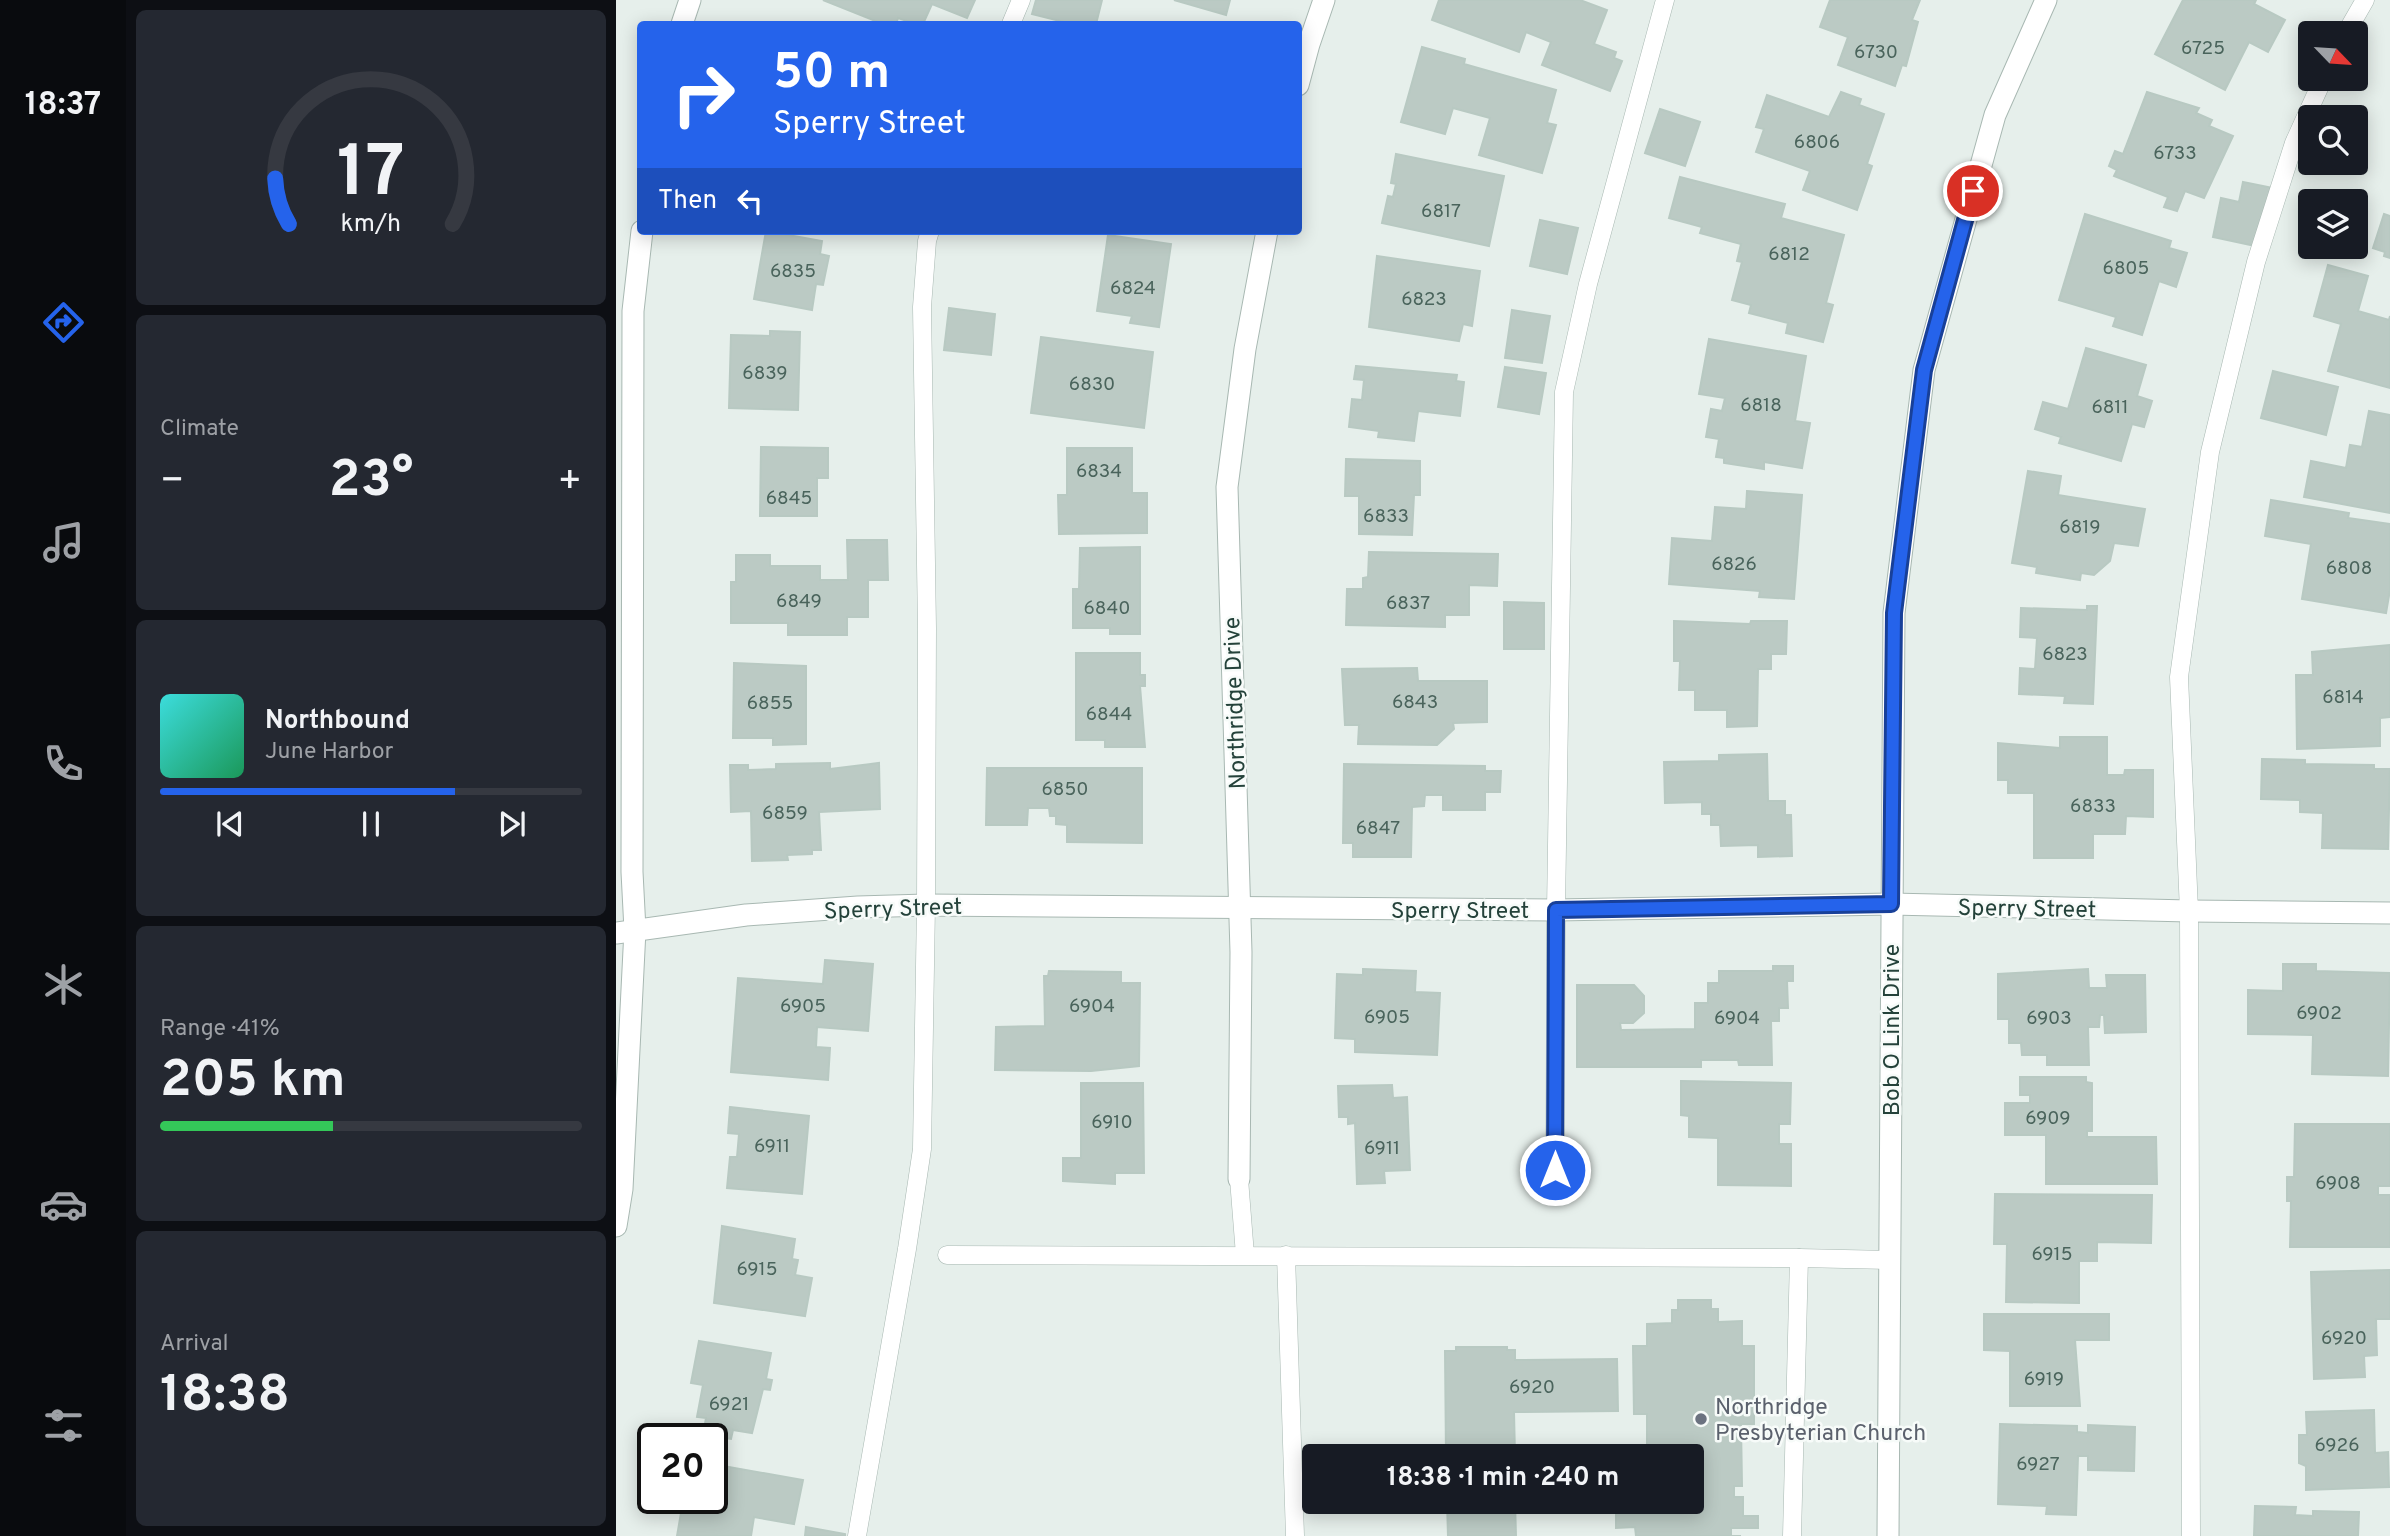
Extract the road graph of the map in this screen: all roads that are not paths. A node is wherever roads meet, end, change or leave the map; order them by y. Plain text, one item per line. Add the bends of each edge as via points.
1 (690, 0) edge
2 (1021, 0) edge
3 (1324, 0) edge
4 (1665, 0) edge
5 (2046, 0) edge
6 (2365, 0) edge
7 (683, 21) edge
8 (1011, 21) edge
9 (2353, 21) edge
10 (1302, 70) edge
11 (2318, 91) edge
12 (642, 235) edge
13 (929, 235) edge
14 (1266, 235) edge
15 (1891, 904) junction
16 (926, 905) junction
17 (1240, 909) junction
18 (1556, 910) junction
19 (2189, 911) junction
20 (2390, 913) edge
21 (625, 931) edge
22 (1555, 1170) dead end
23 (1239, 1179) joint
24 (616, 1226) edge
25 (947, 1255) dead end
26 (1245, 1255) junction
27 (1286, 1255) junction
28 (1799, 1258) junction
29 (1890, 1260) junction
30 (857, 1536) edge
31 (1295, 1536) edge
32 (1792, 1536) edge
33 (1888, 1536) edge
34 (2191, 1536) edge

1 - 7 street
2 - 8 lane
3 - 10 street
4 - 18 lane via 1588,284 1564,392
5 - 15 street, Bob O Link Drive via 1995,115 1924,370 1894,613
6 - 9 lane
11 - 19 lane via 2294,143 2256,262 2210,452 2179,677
12 - 21 street via 633,312 632,872
13 - 16 lane via 922,307
14 - 17 street, Northridge Drive via 1227,487
15 - 18 street, Sperry Street
15 - 19 street, Sperry Street
15 - 29 street, Bob O Link Drive
16 - 17 street, Sperry Street
16 - 21 street, Sperry Street via 746,915
16 - 30 lane via 922,1149
17 - 18 street, Sperry Street
17 - 23 street, Northridge Drive
18 - 22 lane
19 - 20 street, Sperry Street
19 - 34 lane
21 - 24 street via 622,1189
23 - 26 lane
25 - 26 lane
26 - 27 lane
27 - 28 lane
27 - 31 lane
28 - 29 lane
28 - 32 lane
29 - 33 street, Bob O Link Drive

